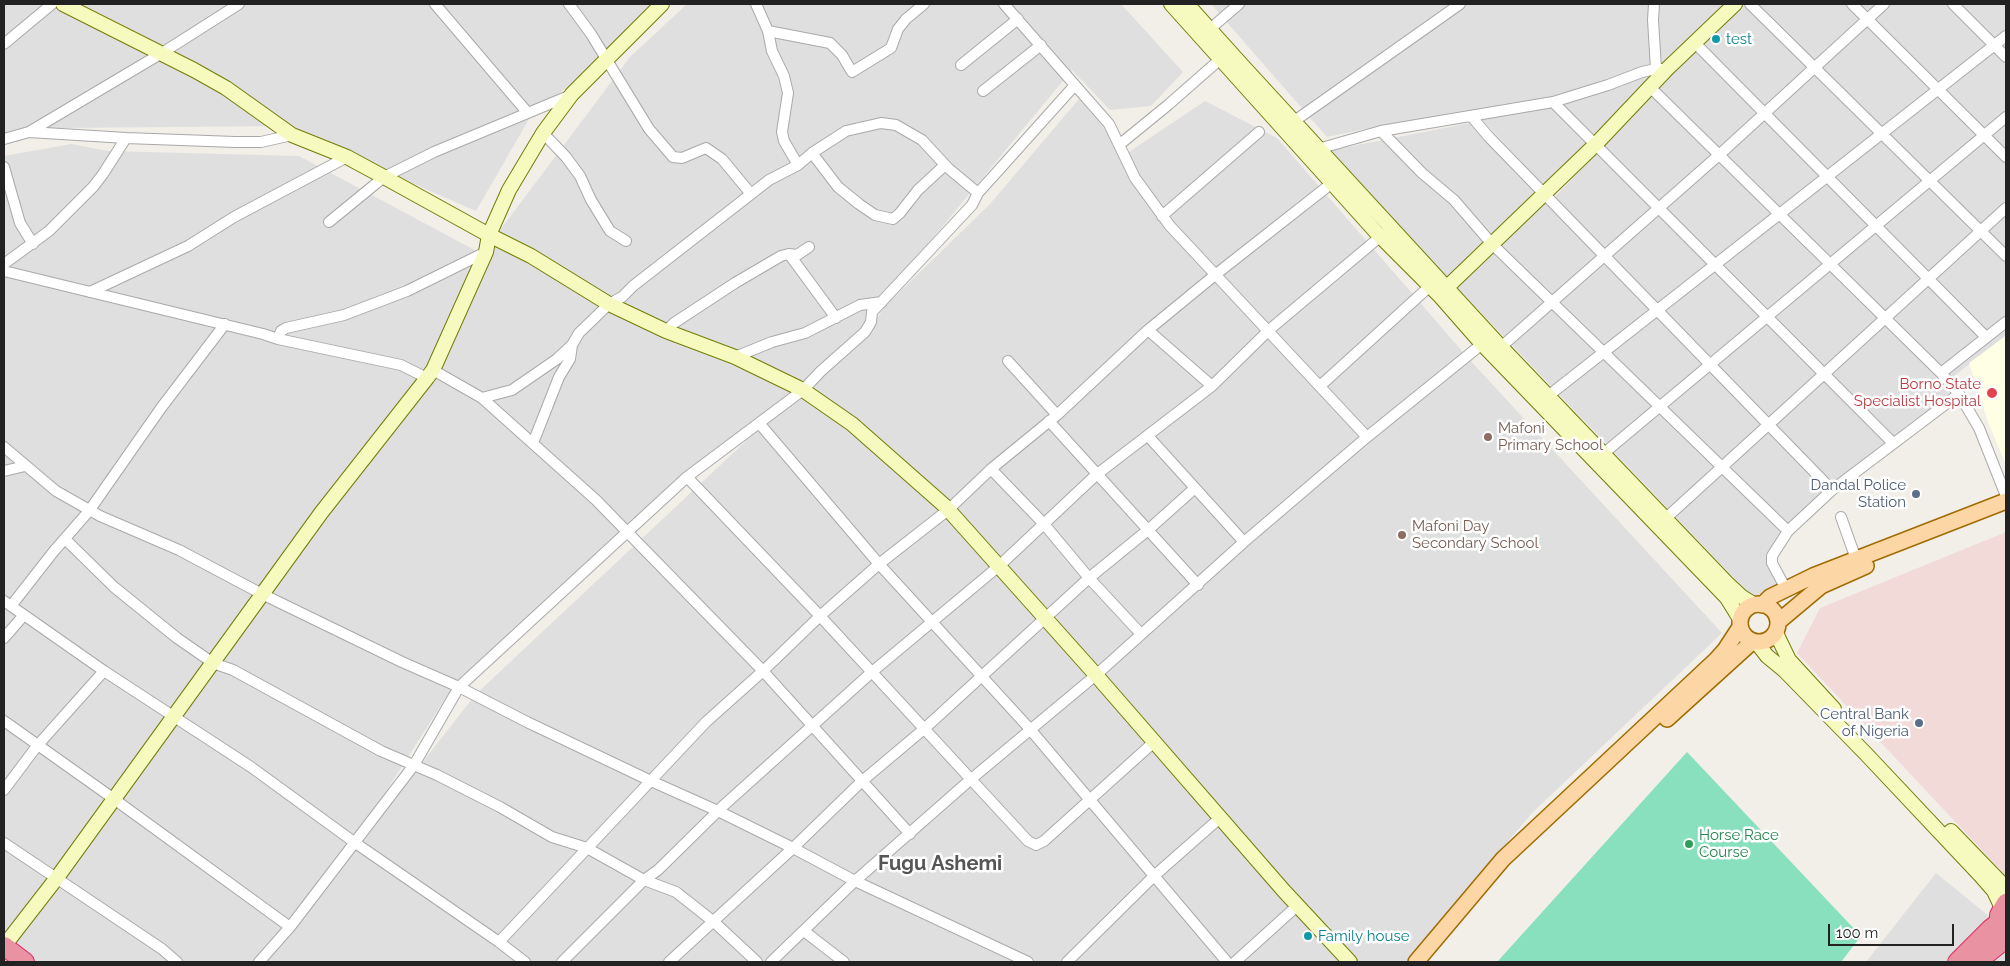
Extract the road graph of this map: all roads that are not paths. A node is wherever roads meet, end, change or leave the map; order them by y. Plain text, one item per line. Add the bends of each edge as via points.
1 (52, 4) edge
2 (66, 4) edge
3 (239, 4) edge
4 (435, 4) edge
5 (569, 4) edge
6 (662, 4) edge
7 (756, 4) edge
8 (924, 4) edge
9 (1004, 4) edge
10 (1171, 4) edge
11 (1187, 4) edge
12 (1239, 4) edge
13 (1460, 4) edge
14 (1654, 4) edge
15 (1735, 4) edge
16 (1750, 4) edge
17 (1852, 4) edge
18 (1884, 4) edge
19 (1953, 4) edge
20 (1018, 19) junction
21 (1867, 20) junction
22 (1210, 29) junction
23 (768, 31) junction
24 (2006, 36) edge
25 (1695, 43) junction
26 (4, 44) edge
27 (1041, 45) junction
28 (1994, 45) junction
29 (162, 53) junction
30 (1224, 55) junction
31 (2006, 57) edge
32 (606, 60) junction
33 (961, 65) dead end
34 (1815, 67) junction
35 (1661, 69) junction
36 (1075, 85) junction
37 (1650, 87) junction
38 (1938, 89) junction
39 (983, 92) dead end
40 (572, 94) junction
41 (1553, 102) junction
42 (527, 112) junction
43 (1766, 113) junction
44 (1472, 116) junction
45 (2006, 117) edge
46 (1293, 122) junction
47 (1381, 131) junction
48 (29, 132) junction
49 (1259, 132) dead end
50 (543, 133) junction
51 (1881, 133) junction
52 (292, 135) junction
53 (1984, 136) junction
54 (126, 138) junction
55 (4, 139) edge
56 (1119, 144) junction
57 (1596, 144) junction
58 (1318, 149) junction
59 (812, 153) junction
60 (1719, 155) junction
61 (2006, 157) edge
62 (347, 158) junction
63 (798, 165) junction
64 (945, 165) junction
65 (4, 167) edge
66 (384, 176) junction
67 (1827, 176) junction
68 (1929, 181) junction
69 (1332, 183) junction
70 (978, 193) junction
71 (1544, 193) junction
72 (750, 194) junction
73 (1659, 208) junction
74 (2006, 208) edge
75 (1779, 213) junction
76 (1162, 216) junction
77 (329, 222) dead end
78 (1877, 226) junction
79 (1981, 232) junction
80 (490, 236) junction
81 (1381, 236) junction
82 (626, 242) dead end
83 (33, 244) junction
84 (1492, 244) junction
85 (809, 247) dead end
86 (486, 252) junction
87 (789, 254) junction
88 (1605, 255) junction
89 (2006, 256) edge
90 (4, 264) edge
91 (1715, 264) junction
92 (1829, 264) junction
93 (4, 271) edge
94 (1214, 275) junction
95 (1929, 279) junction
96 (1438, 290) junction
97 (90, 292) junction
98 (882, 302) junction
99 (1552, 302) junction
100 (609, 304) junction
101 (1657, 310) junction
102 (1767, 316) junction
103 (836, 318) junction
104 (1886, 319) junction
105 (2006, 322) edge
106 (224, 324) junction
107 (1148, 330) junction
108 (1269, 330) junction
109 (666, 331) junction
110 (1986, 337) junction
111 (278, 339) junction
112 (572, 344) junction
113 (1482, 344) junction
114 (1501, 347) junction
115 (1603, 352) junction
116 (735, 357) junction
117 (1008, 361) dead end
118 (1710, 364) junction
119 (1824, 373) junction
120 (1941, 373) junction
121 (430, 374) junction
122 (1212, 386) junction
123 (1320, 386) junction
124 (803, 390) junction
125 (1958, 394) junction
126 (1548, 396) junction
127 (482, 398) junction
128 (1660, 406) junction
129 (1053, 418) junction
130 (759, 423) junction
131 (1768, 424) junction
132 (1148, 436) junction
133 (1366, 437) junction
134 (1892, 442) junction
135 (533, 443) junction
136 (4, 447) edge
137 (1603, 454) junction
138 (26, 466) junction
139 (1722, 466) junction
140 (991, 469) junction
141 (4, 471) edge
142 (1096, 475) junction
143 (687, 478) junction
144 (1196, 488) junction
145 (1832, 490) junction
146 (2006, 496) edge
147 (2006, 501) edge
148 (948, 510) junction
149 (2006, 510) edge
150 (89, 511) junction
151 (1841, 517) dead end
152 (1665, 518) junction
153 (1044, 524) junction
154 (1148, 530) junction
155 (1788, 530) junction
156 (628, 533) junction
157 (66, 538) junction
158 (1244, 542) junction
159 (1856, 559) junction
160 (879, 564) junction
161 (999, 566) junction
162 (1089, 578) junction
163 (1198, 584) junction
164 (1786, 589) junction
165 (262, 594) junction
166 (8, 603) edge
167 (1759, 605) junction
168 (24, 615) junction
169 (820, 616) junction
170 (1045, 619) junction
171 (932, 623) junction
172 (1740, 623) junction
173 (1777, 627) junction
174 (1141, 634) junction
175 (4, 638) edge
176 (1755, 642) junction
177 (213, 663) junction
178 (104, 671) junction
179 (763, 672) junction
180 (872, 672) junction
181 (1096, 675) junction
182 (981, 677) junction
183 (459, 687) junction
184 (174, 717) junction
185 (1660, 719) junction
186 (4, 721) edge
187 (813, 726) junction
188 (1029, 728) junction
189 (924, 729) junction
190 (1154, 742) junction
191 (37, 746) junction
192 (414, 765) junction
193 (970, 780) junction
194 (650, 781) junction
195 (861, 782) junction
196 (4, 790) edge
197 (114, 798) junction
198 (1089, 799) junction
199 (718, 811) junction
200 (1220, 817) junction
201 (910, 834) junction
202 (354, 842) junction
203 (4, 843) edge
204 (587, 848) junction
205 (794, 848) junction
206 (1154, 876) junction
207 (56, 879) junction
208 (644, 880) junction
209 (856, 881) junction
210 (2006, 888) edge
211 (1298, 906) junction
212 (2003, 916) edge
213 (714, 922) junction
214 (290, 927) junction
215 (804, 931) junction
216 (2006, 939) edge
217 (499, 942) junction
218 (4, 946) edge
219 (25, 962) edge
220 (178, 962) edge
221 (259, 962) edge
222 (525, 962) edge
223 (562, 962) edge
224 (669, 962) edge
225 (757, 962) edge
226 (771, 962) edge
227 (844, 962) edge
228 (1028, 962) edge
229 (1067, 962) edge
230 (1227, 962) edge
231 (1235, 962) edge
232 (1350, 962) edge
233 (1416, 962) edge
234 (1428, 962) edge
235 (1958, 962) edge
236 (1977, 962) edge

1 - 26 street
2 - 29 main road
3 - 29 street
4 - 42 street
5 - 32 street
6 - 32 main road
7 - 23 street
8 - 23 street via 906,18 898,29 892,48 852,72 830,43
9 - 20 street
10 - 30 main road
11 - 22 main road
12 - 22 street
13 - 46 street
14 - 35 street via 1653,20
15 - 25 main road
16 - 34 street
17 - 21 street
18 - 21 street
19 - 28 street
20 - 27 street
20 - 33 street
21 - 34 street
21 - 38 street
22 - 30 main road
23 - 63 street via 788,93 782,132 784,141
24 - 28 street
25 - 35 main road
25 - 43 street
27 - 36 street
27 - 39 street
28 - 31 street
28 - 38 street
29 - 48 street
29 - 52 main road via 226,88
30 - 46 main road
30 - 56 street
30 - 69 main road
32 - 40 main road
32 - 72 street via 648,129 673,157 682,158 706,148 722,159
34 - 43 street
34 - 51 street
35 - 37 main road
35 - 41 street
36 - 56 street via 1109,124
36 - 70 street
37 - 57 main road
37 - 60 street
38 - 51 street
38 - 53 street
40 - 42 street
40 - 50 main road
41 - 44 street
41 - 57 street
42 - 66 street
43 - 60 street
43 - 67 street
44 - 47 street
44 - 71 street
45 - 53 street
46 - 58 main road
47 - 58 street
47 - 84 street via 1454,200
48 - 54 street
48 - 55 street
49 - 76 street
50 - 80 main road via 509,190
50 - 82 street via 580,176 610,231
51 - 67 street
51 - 68 street
52 - 54 street via 261,142
52 - 62 main road
53 - 61 street
53 - 68 street
54 - 83 street via 93,188
56 - 76 street via 1136,178
57 - 71 main road
57 - 73 street
58 - 96 main road
59 - 63 street
59 - 64 street via 846,131 881,123 896,125 922,140
59 - 64 street via 838,187 875,215 893,219
60 - 73 street
60 - 75 street
62 - 66 main road
62 - 97 street via 234,217 174,253
63 - 72 street
64 - 70 street
65 - 83 street via 19,219
66 - 77 street
66 - 80 main road
67 - 75 street
67 - 78 street
68 - 78 street
68 - 79 street
69 - 81 main road
69 - 94 street
70 - 98 street via 972,205
71 - 84 main road
71 - 88 street
72 - 100 street
73 - 88 street
73 - 91 street
74 - 79 street
75 - 91 street
75 - 92 street
76 - 94 street
78 - 92 street
78 - 95 street
79 - 89 street
79 - 95 street
80 - 86 main road
80 - 100 main road via 531,256
81 - 96 main road
81 - 108 street
83 - 90 street
84 - 96 main road
84 - 99 street
85 - 87 street via 797,255
86 - 111 street via 407,291 344,315 286,328
86 - 121 main road
87 - 103 street
87 - 109 street via 735,283
88 - 99 street
88 - 101 street
91 - 101 street
91 - 102 street
92 - 102 street
92 - 104 street
93 - 97 street
94 - 107 street
94 - 108 street
95 - 104 street
95 - 110 street
96 - 113 main road
96 - 114 main road
96 - 123 street
97 - 106 street
98 - 103 street via 860,305
98 - 124 street via 872,312 865,332
99 - 114 street
99 - 115 street
100 - 109 main road
100 - 112 street via 578,333
101 - 115 street
101 - 118 street
102 - 118 street
102 - 119 street
103 - 116 street
104 - 119 street
104 - 120 street
105 - 110 street
106 - 111 street
106 - 150 street
107 - 122 street
107 - 129 street
108 - 122 street
108 - 123 street
109 - 116 main road
110 - 120 street
111 - 121 street
112 - 127 street via 557,359 512,390
112 - 135 street via 570,359 559,377
113 - 133 street
113 - 172 main road via 1727,598
114 - 126 main road
115 - 126 street
115 - 128 street
116 - 124 main road
117 - 129 street
118 - 128 street
118 - 131 street
119 - 131 street
119 - 134 street
120 - 125 street
121 - 127 street
121 - 165 main road
122 - 132 street
123 - 133 street
124 - 130 street
124 - 148 main road via 852,424
125 - 134 street
125 - 146 street via 1979,428
126 - 137 main road
127 - 135 street
128 - 137 street
128 - 139 street
129 - 140 street
129 - 142 street
130 - 143 street
130 - 160 street
131 - 139 street
131 - 145 street
132 - 142 street
132 - 144 street
133 - 158 street
134 - 145 street
135 - 156 street
136 - 138 street
137 - 152 main road
138 - 141 street
138 - 150 street via 56,491
139 - 152 street
139 - 155 street
140 - 148 street
140 - 153 street
142 - 153 street
142 - 154 street
143 - 156 street
143 - 169 street
144 - 154 street
144 - 158 street
145 - 155 street
147 - 159 main road
148 - 160 street
148 - 161 main road
149 - 173 main road via 1821,586
150 - 157 street
150 - 165 street via 179,550
151 - 159 street
152 - 167 main road via 1731,587
153 - 161 street
153 - 162 street
154 - 162 street
154 - 163 street
155 - 164 street via 1772,556
156 - 179 street
156 - 183 street
157 - 166 street
157 - 177 street via 114,587
158 - 163 street
159 - 164 main road
160 - 169 street
160 - 171 street
161 - 170 main road
161 - 171 street
162 - 170 street
162 - 174 street
163 - 174 street
164 - 167 main road
165 - 177 main road
165 - 183 street
166 - 168 street
167 - 172 main road via 1748,607
167 - 173 main road via 1773,610
168 - 175 street
168 - 178 street
169 - 179 street
169 - 180 street
170 - 181 main road
170 - 182 street
171 - 180 street
171 - 182 street
172 - 176 main road via 1746,638
172 - 185 main road via 1725,650
173 - 176 main road via 1771,638
173 - 210 main road via 1795,668
174 - 181 street
176 - 185 main road
176 - 212 main road via 1980,875 1994,892
177 - 184 main road
177 - 192 street via 233,670 381,751
178 - 184 street
178 - 191 street
179 - 187 street
179 - 194 street via 706,722
180 - 187 street
180 - 189 street
181 - 188 street
181 - 190 main road
182 - 188 street
182 - 189 street
183 - 192 street
183 - 194 street
184 - 197 main road
184 - 202 street via 244,762
185 - 233 main road via 1503,859
185 - 234 main road via 1507,868
186 - 191 street
187 - 195 street
187 - 199 street
188 - 193 street
188 - 198 street
189 - 193 street
189 - 195 street
190 - 198 street
190 - 200 main road
191 - 196 street
191 - 197 street
192 - 202 street
192 - 204 street via 500,807 552,837
193 - 198 street via 1028,841 1036,845
193 - 201 street
194 - 199 street
194 - 204 street
195 - 201 street
195 - 205 street
197 - 207 main road
197 - 214 street
198 - 206 street
199 - 205 street
199 - 208 street
200 - 206 street
200 - 211 main road
201 - 209 street
202 - 214 street
202 - 217 street
203 - 207 street
204 - 208 street
204 - 217 street
205 - 209 street
205 - 213 street
206 - 229 street
206 - 230 street
207 - 218 main road
207 - 220 street
208 - 213 street via 676,892
208 - 223 street
209 - 215 street
209 - 228 street
211 - 231 street
211 - 232 main road
212 - 235 highway
213 - 224 street
213 - 225 street
214 - 221 street
215 - 226 street
215 - 227 street
216 - 236 highway
217 - 222 street
218 - 219 highway

